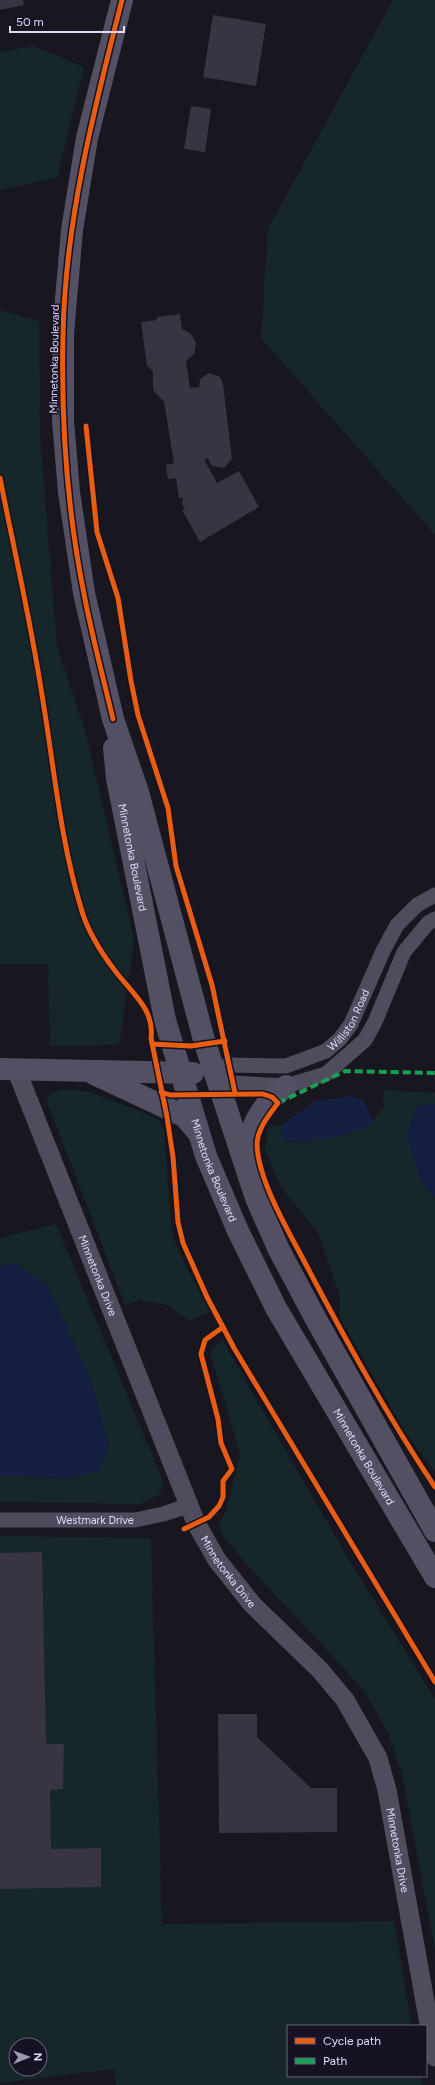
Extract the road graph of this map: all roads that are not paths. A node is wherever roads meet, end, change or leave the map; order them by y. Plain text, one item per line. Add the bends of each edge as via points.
1 (122, 0) edge
2 (113, 719) junction
3 (435, 895) edge
4 (435, 919) edge
5 (8, 1069) edge
6 (87, 1071) junction
7 (180, 1072) junction
8 (214, 1073) junction
9 (286, 1086) junction
10 (198, 1131) junction
11 (247, 1173) junction
12 (188, 1506) junction
13 (0, 1520) edge
14 (435, 1532) edge
15 (435, 1577) edge
16 (435, 2057) edge

1 - 2 main road, Minnetonka Boulevard via 87,138 72,230 62,334 63,420 69,492 84,593
2 - 7 main road, Minnetonka Boulevard via 117,778 165,1020
2 - 8 main road, Minnetonka Boulevard via 138,792
3 - 8 street, Williston Road via 417,905 397,926 351,1024 340,1039 326,1051 286,1066 228,1065
4 - 9 street, Williston Road via 428,923 404,952 376,1022 365,1040 326,1074
5 - 6 main road, Williston Road
5 - 12 street, Minnetonka Drive
6 - 7 main road, Williston Road
6 - 10 main road via 184,1116
7 - 8 main road, Williston Road
7 - 10 main road, Minnetonka Boulevard
8 - 9 street, Williston Road via 232,1083
8 - 11 main road, Minnetonka Boulevard
9 - 11 main road via 272,1097 252,1128
10 - 15 main road, Minnetonka Boulevard via 219,1190 276,1308
11 - 14 main road, Minnetonka Boulevard via 267,1224 296,1282
12 - 13 street, Westmark Drive via 135,1520
12 - 16 street, Minnetonka Drive via 217,1560 252,1604 320,1670 345,1700 378,1758 387,1790

